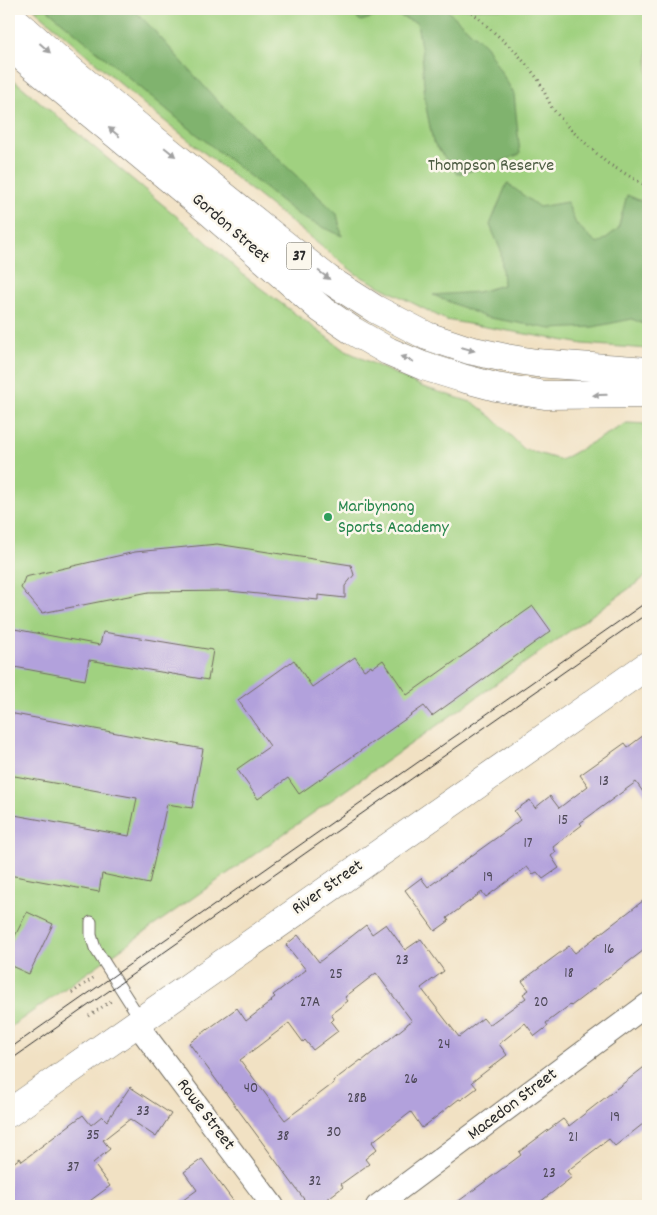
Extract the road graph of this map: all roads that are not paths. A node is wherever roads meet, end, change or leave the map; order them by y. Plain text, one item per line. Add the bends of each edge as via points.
1 (9, 15) edge
2 (9, 46) edge
3 (519, 360) junction
4 (648, 371) edge
5 (648, 394) edge
6 (545, 395) junction
7 (648, 665) edge
8 (91, 922) dead end
9 (648, 1004) edge
10 (139, 1022) junction
11 (9, 1113) edge
12 (274, 1206) edge
13 (377, 1206) edge

1 -> 3 main road, Gordon Street / 37 via 140,128 328,279 375,309 427,336 469,350
6 -> 2 main road, Gordon Street / 37 via 496,387 423,366 353,332 321,309 211,213
3 - 4 main road, Gordon Street / 37
3 - 6 main road via 542,384
5 -> 6 main road, Gordon Street / 37
7 - 10 main road, River Street
8 - 10 lane via 94,948
9 - 13 street, Macedon Street
10 - 11 main road, River Street
10 - 12 street, Rowe Street

